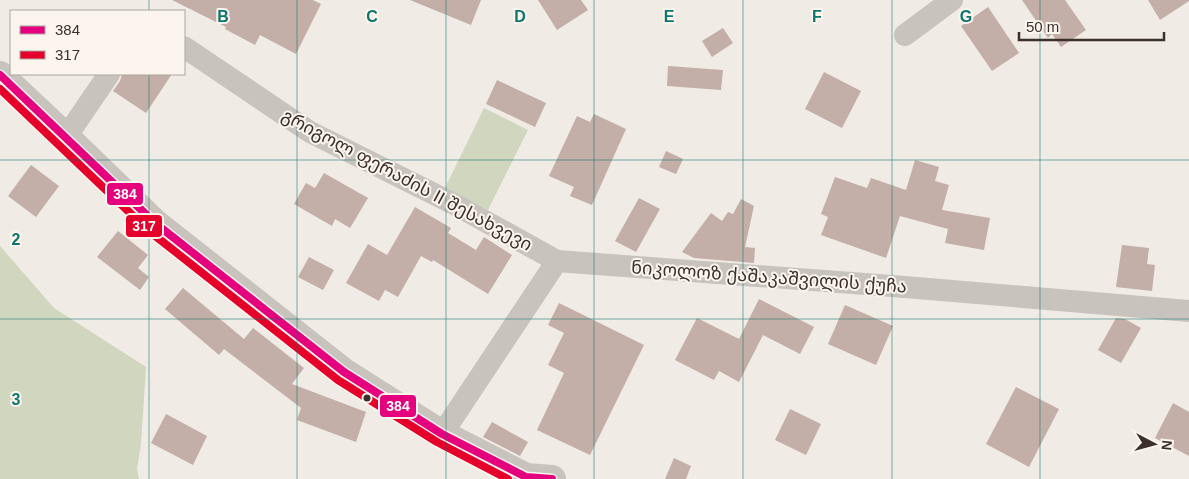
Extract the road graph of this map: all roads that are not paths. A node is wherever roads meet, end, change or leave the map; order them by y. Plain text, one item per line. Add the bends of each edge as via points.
1 (952, 0) edge
2 (905, 35) dead end
3 (185, 48) edge
4 (0, 75) edge
5 (108, 75) edge
6 (66, 137) junction
7 (557, 261) junction
8 (1189, 311) edge
9 (442, 434) junction
10 (552, 479) edge

1 - 2 street
3 - 7 street, გრიგოლ ფერაძის II შესახვევი via 310,132 454,204
4 - 6 street
5 - 6 street
6 - 9 street via 155,223 344,372
7 - 8 street, ნიკოლოზ ქაშაკაშვილის ქუჩა via 905,286
7 - 9 street
9 - 10 street via 526,477

